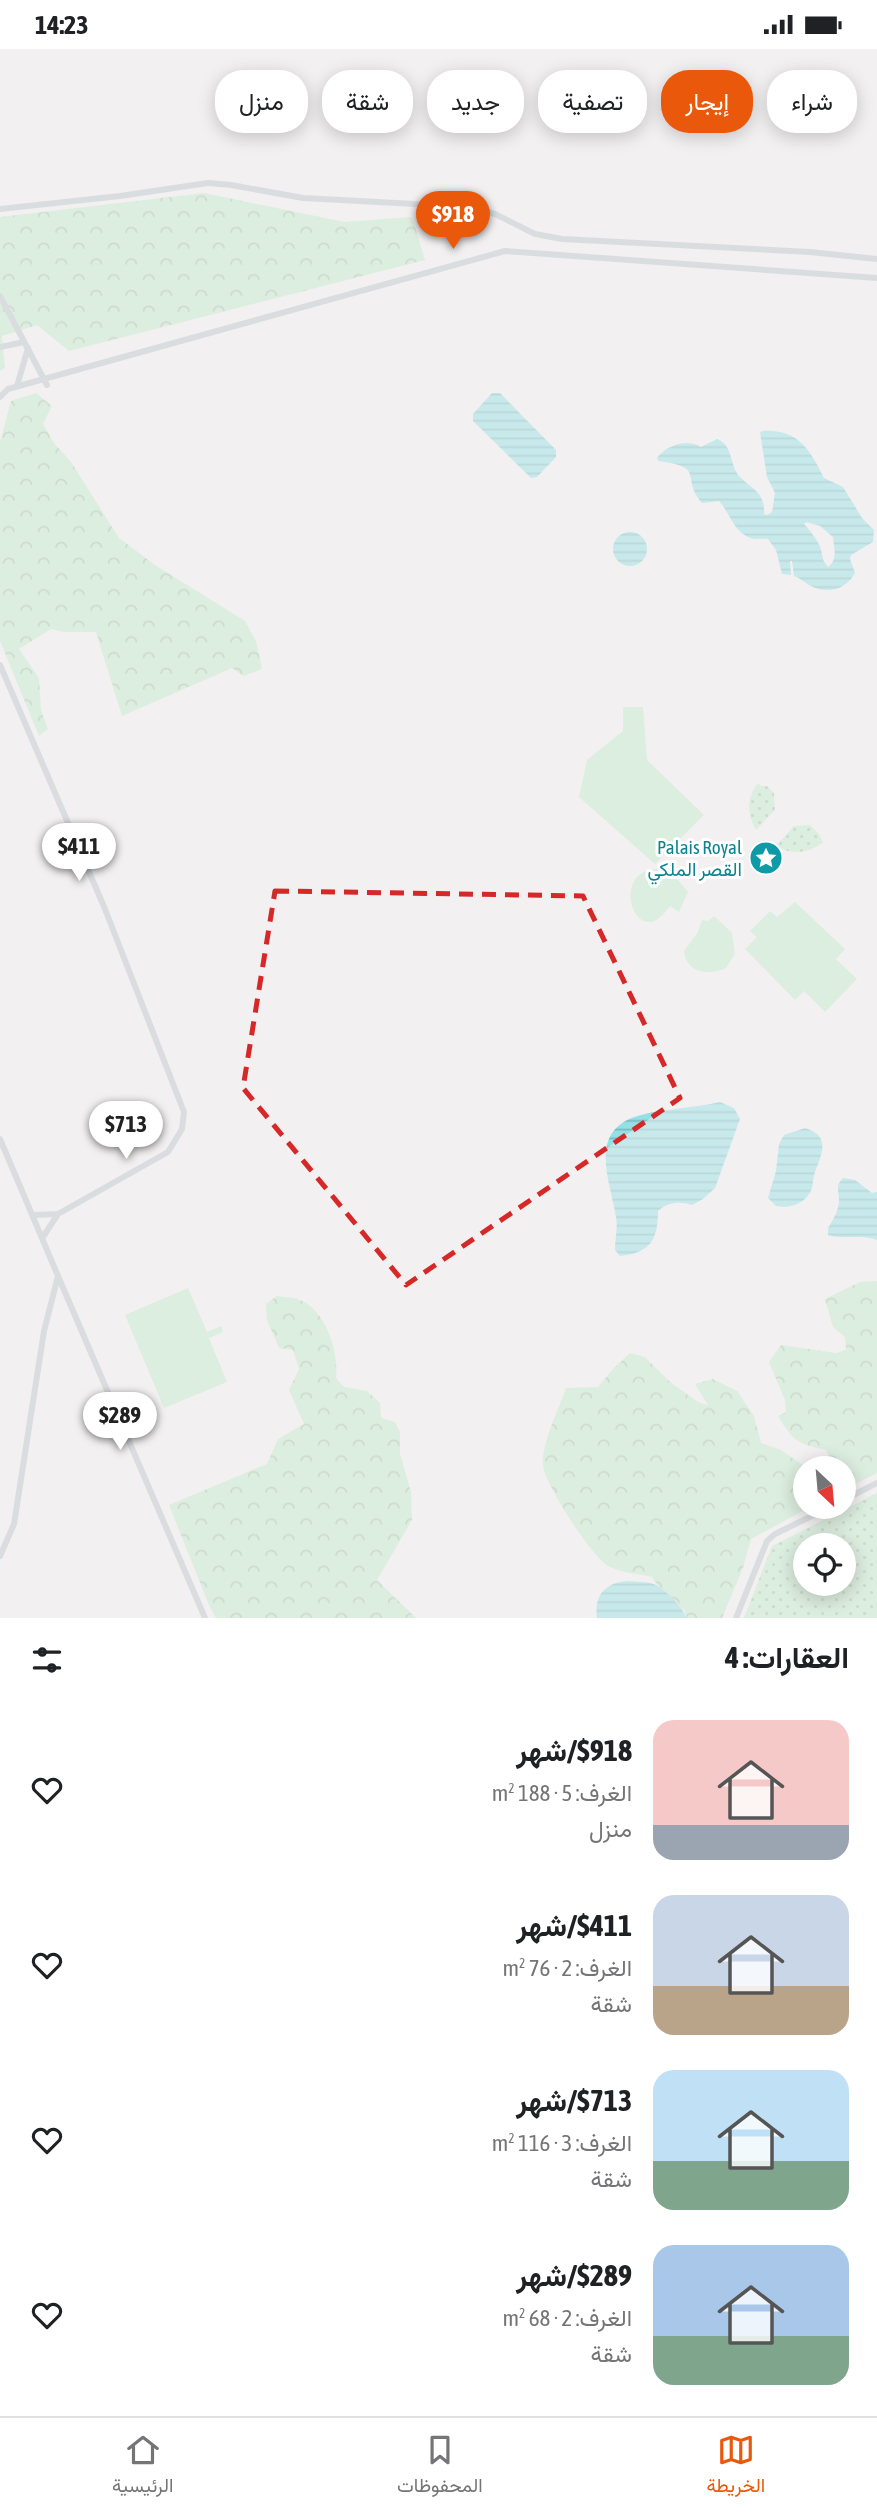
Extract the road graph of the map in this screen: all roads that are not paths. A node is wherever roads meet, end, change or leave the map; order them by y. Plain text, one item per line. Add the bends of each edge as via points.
1 (0, 209) edge
2 (877, 259) edge
3 (877, 278) edge
4 (0, 296) edge
5 (26, 345) junction
6 (0, 347) edge
7 (45, 382) junction
8 (17, 386) junction
9 (0, 397) edge
10 (0, 665) edge
11 (0, 1139) edge
12 (34, 1215) junction
13 (58, 1215) junction
14 (43, 1237) junction
15 (58, 1276) junction
16 (877, 1483) edge
17 (856, 1494) edge
18 (806, 1519) edge
19 (0, 1556) edge
20 (205, 1618) edge
21 (736, 1618) edge

1 - 2 street via 215,183 303,198 471,207 552,238
3 - 7 street via 505,251
4 - 5 street
5 - 6 street
5 - 7 street
5 - 8 street
7 - 8 street
8 - 9 street
10 - 13 street via 105,909 184,1112 182,1129 168,1152
11 - 12 street
12 - 13 street
12 - 14 street
13 - 14 street
14 - 15 street
15 - 19 street via 44,1331 14,1524
15 - 20 street
16 - 17 street
18 - 21 street via 767,1541

